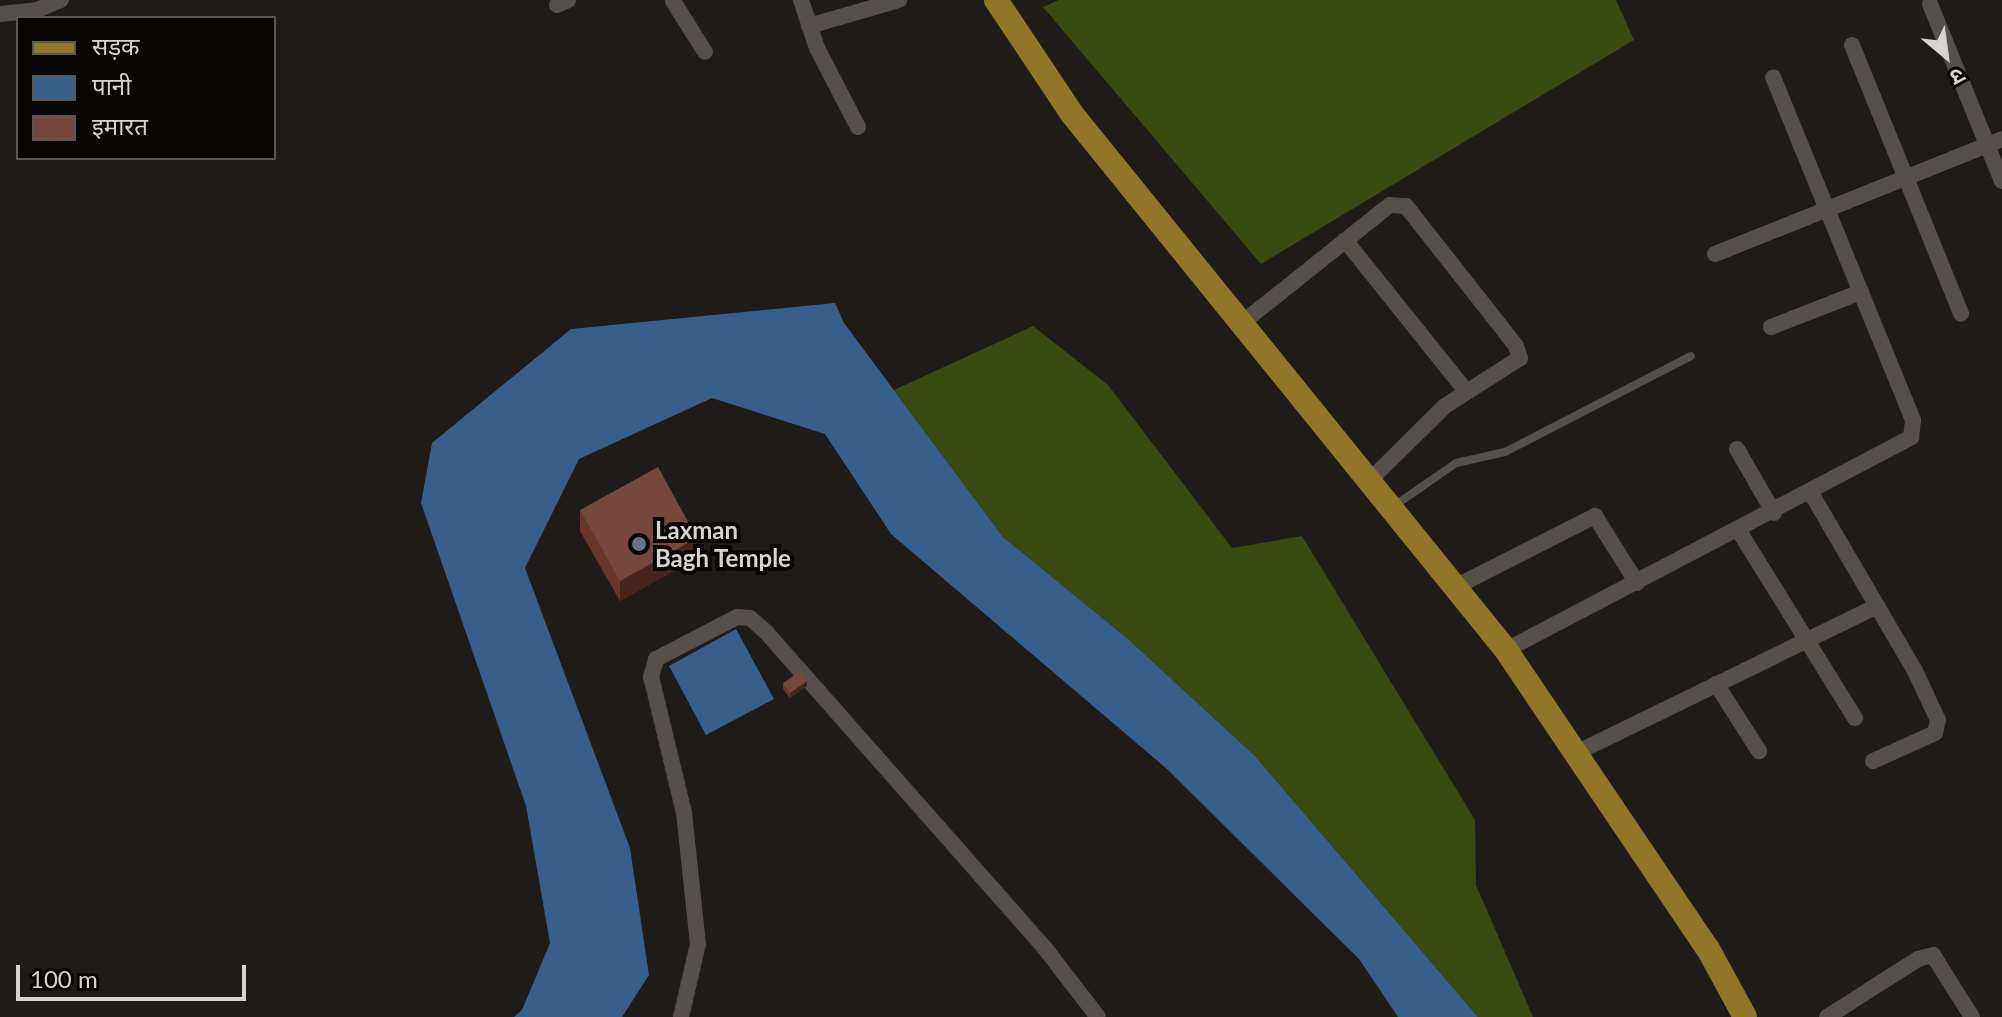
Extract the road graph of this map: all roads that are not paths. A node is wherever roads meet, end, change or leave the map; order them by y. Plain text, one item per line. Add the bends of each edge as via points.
1 (61, 0) edge
2 (673, 0) edge
3 (801, 0) edge
4 (899, 0) edge
5 (996, 0) edge
6 (1930, 4) dead end
7 (0, 14) edge
8 (809, 26) junction
9 (1852, 45) dead end
10 (705, 52) dead end
11 (1773, 77) dead end
12 (858, 127) dead end
13 (1994, 142) edge
14 (1906, 176) junction
15 (2002, 181) edge
16 (1826, 208) junction
17 (1345, 240) junction
18 (1715, 254) dead end
19 (1861, 292) junction
20 (1961, 314) dead end
21 (1242, 323) junction
22 (1771, 327) dead end
23 (1691, 356) dead end
24 (1466, 391) junction
25 (1737, 449) dead end
26 (1372, 478) junction
27 (1811, 493) junction
28 (1394, 506) junction
29 (1774, 513) junction
30 (1739, 531) junction
31 (1637, 583) junction
32 (1457, 586) junction
33 (1877, 606) junction
34 (1806, 640) junction
35 (1506, 650) junction
36 (1716, 684) junction
37 (1855, 718) dead end
38 (1759, 751) dead end
39 (1578, 752) junction
40 (1873, 761) dead end
41 (681, 1017) edge
42 (1098, 1017) edge
43 (1745, 1017) edge
44 (1827, 1017) edge
45 (1972, 1017) edge

1 - 7 street via 37,10
2 - 10 street
3 - 8 street
4 - 8 street
5 - 21 main road via 1072,114
6 - 13 street
8 - 12 street
9 - 14 street
11 - 16 street
13 - 14 street
13 - 15 street
14 - 16 street
14 - 20 street
16 - 18 street
16 - 19 street
17 - 21 street
17 - 24 street
17 - 24 street via 1390,205 1406,206 1520,352 1516,362
19 - 22 street
19 - 27 street via 1914,428 1901,445
21 - 26 main road
23 - 28 lane via 1505,452 1456,463
24 - 26 street via 1427,420
25 - 29 street
26 - 28 main road
27 - 29 street
27 - 33 street
28 - 32 main road
29 - 30 street
30 - 31 street
30 - 34 street
31 - 32 street via 1595,516
31 - 35 street
32 - 35 main road
33 - 34 street
33 - 40 street via 1925,689 1938,728
34 - 36 street
34 - 37 street
35 - 39 main road
36 - 38 street
36 - 39 street
39 - 43 main road via 1708,949
41 - 42 street via 698,944 684,813 651,677 656,659 737,617 750,618 767,633 1044,947
44 - 45 street via 1918,959 1933,955

